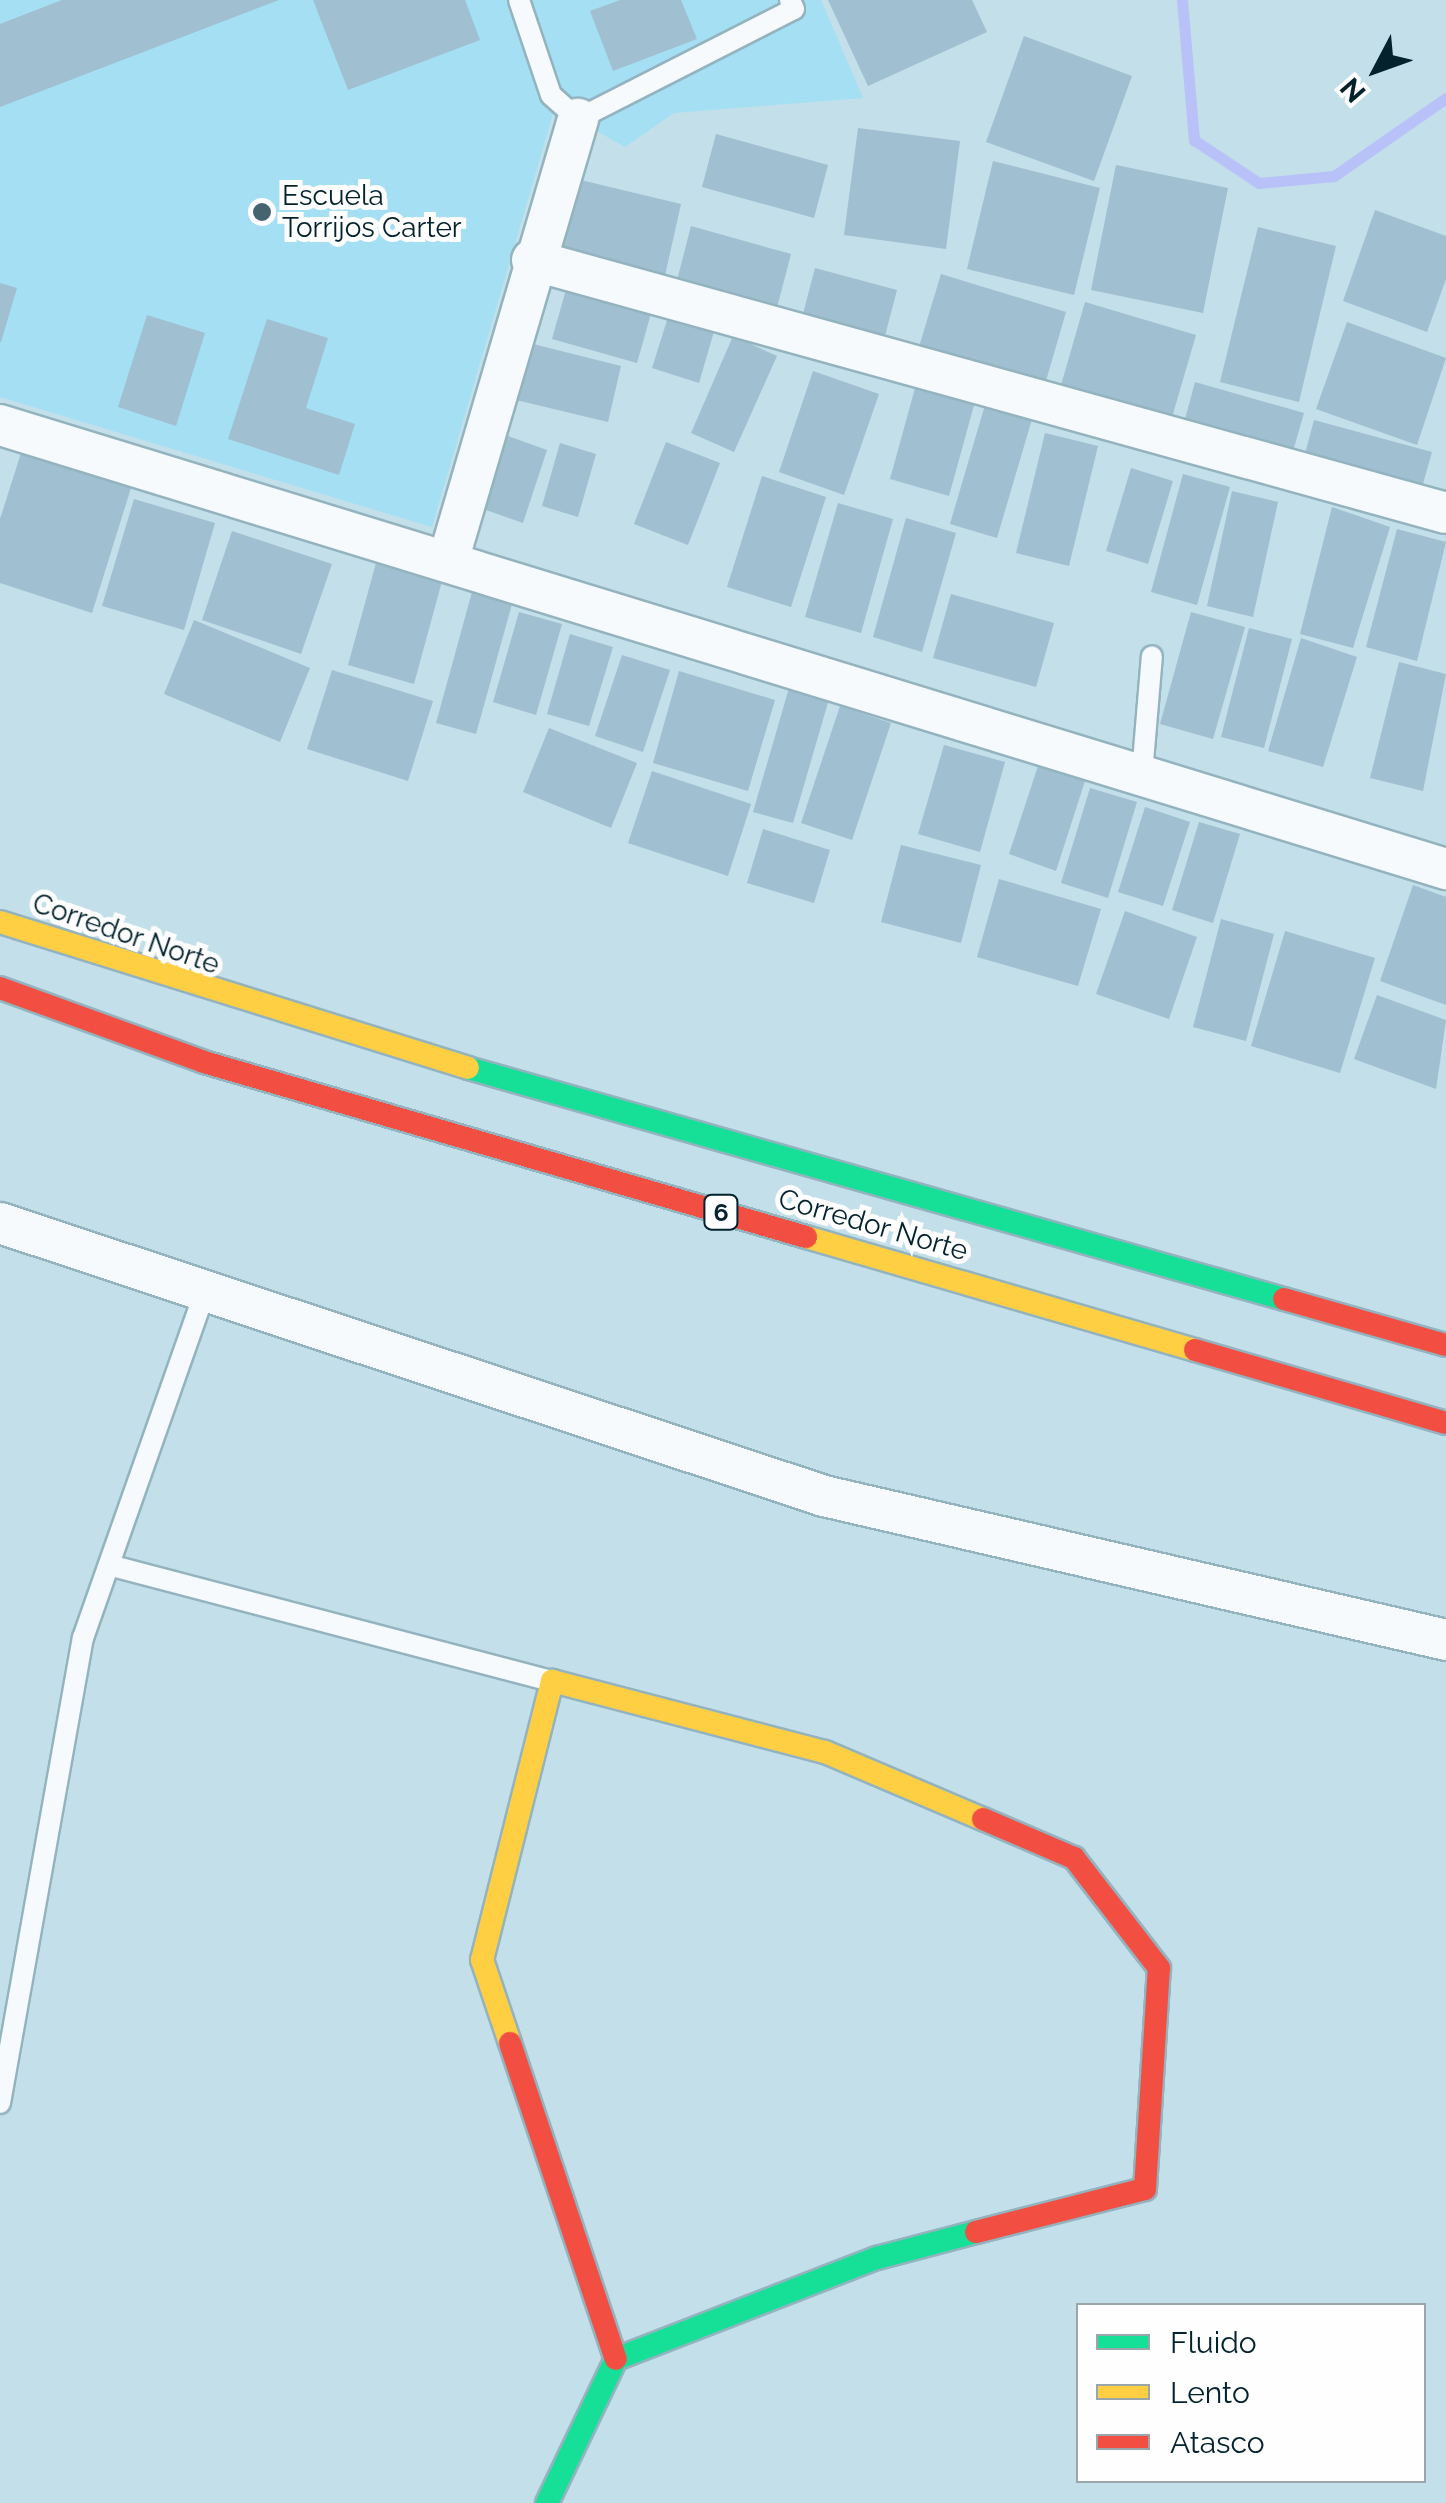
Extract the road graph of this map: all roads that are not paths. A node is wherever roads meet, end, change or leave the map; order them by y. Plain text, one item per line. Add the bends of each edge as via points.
1 (519, 0) edge
2 (790, 0) edge
3 (578, 119) junction
4 (532, 260) junction
5 (0, 425) edge
6 (1446, 513) edge
7 (448, 561) junction
8 (1152, 656) dead end
9 (1142, 774) junction
10 (1446, 869) edge
11 (0, 922) edge
12 (0, 988) edge
13 (0, 1222) edge
14 (206, 1286) junction
15 (1446, 1344) edge
16 (1446, 1422) edge
17 (109, 1565) junction
18 (1446, 1640) edge
19 (552, 1682) junction
20 (0, 2103) edge
21 (616, 2359) junction
22 (547, 2503) edge

1 - 3 lane via 551,94
2 - 3 lane via 794,9
3 - 4 street
4 - 6 street
4 - 7 street
5 - 7 street
7 - 9 street
8 - 9 lane
9 - 10 street
11 - 15 main road, Corredor Norte via 233,1002
12 - 16 main road, Corredor Norte / 6 via 224,1067
13 - 14 street
14 - 17 lane
14 - 18 street via 824,1496
17 - 19 lane
17 - 20 lane via 82,1638
19 - 21 main road via 482,1960
19 - 21 main road via 824,1752 1074,1858 1159,1968 1145,2190 877,2258
21 - 22 main road

